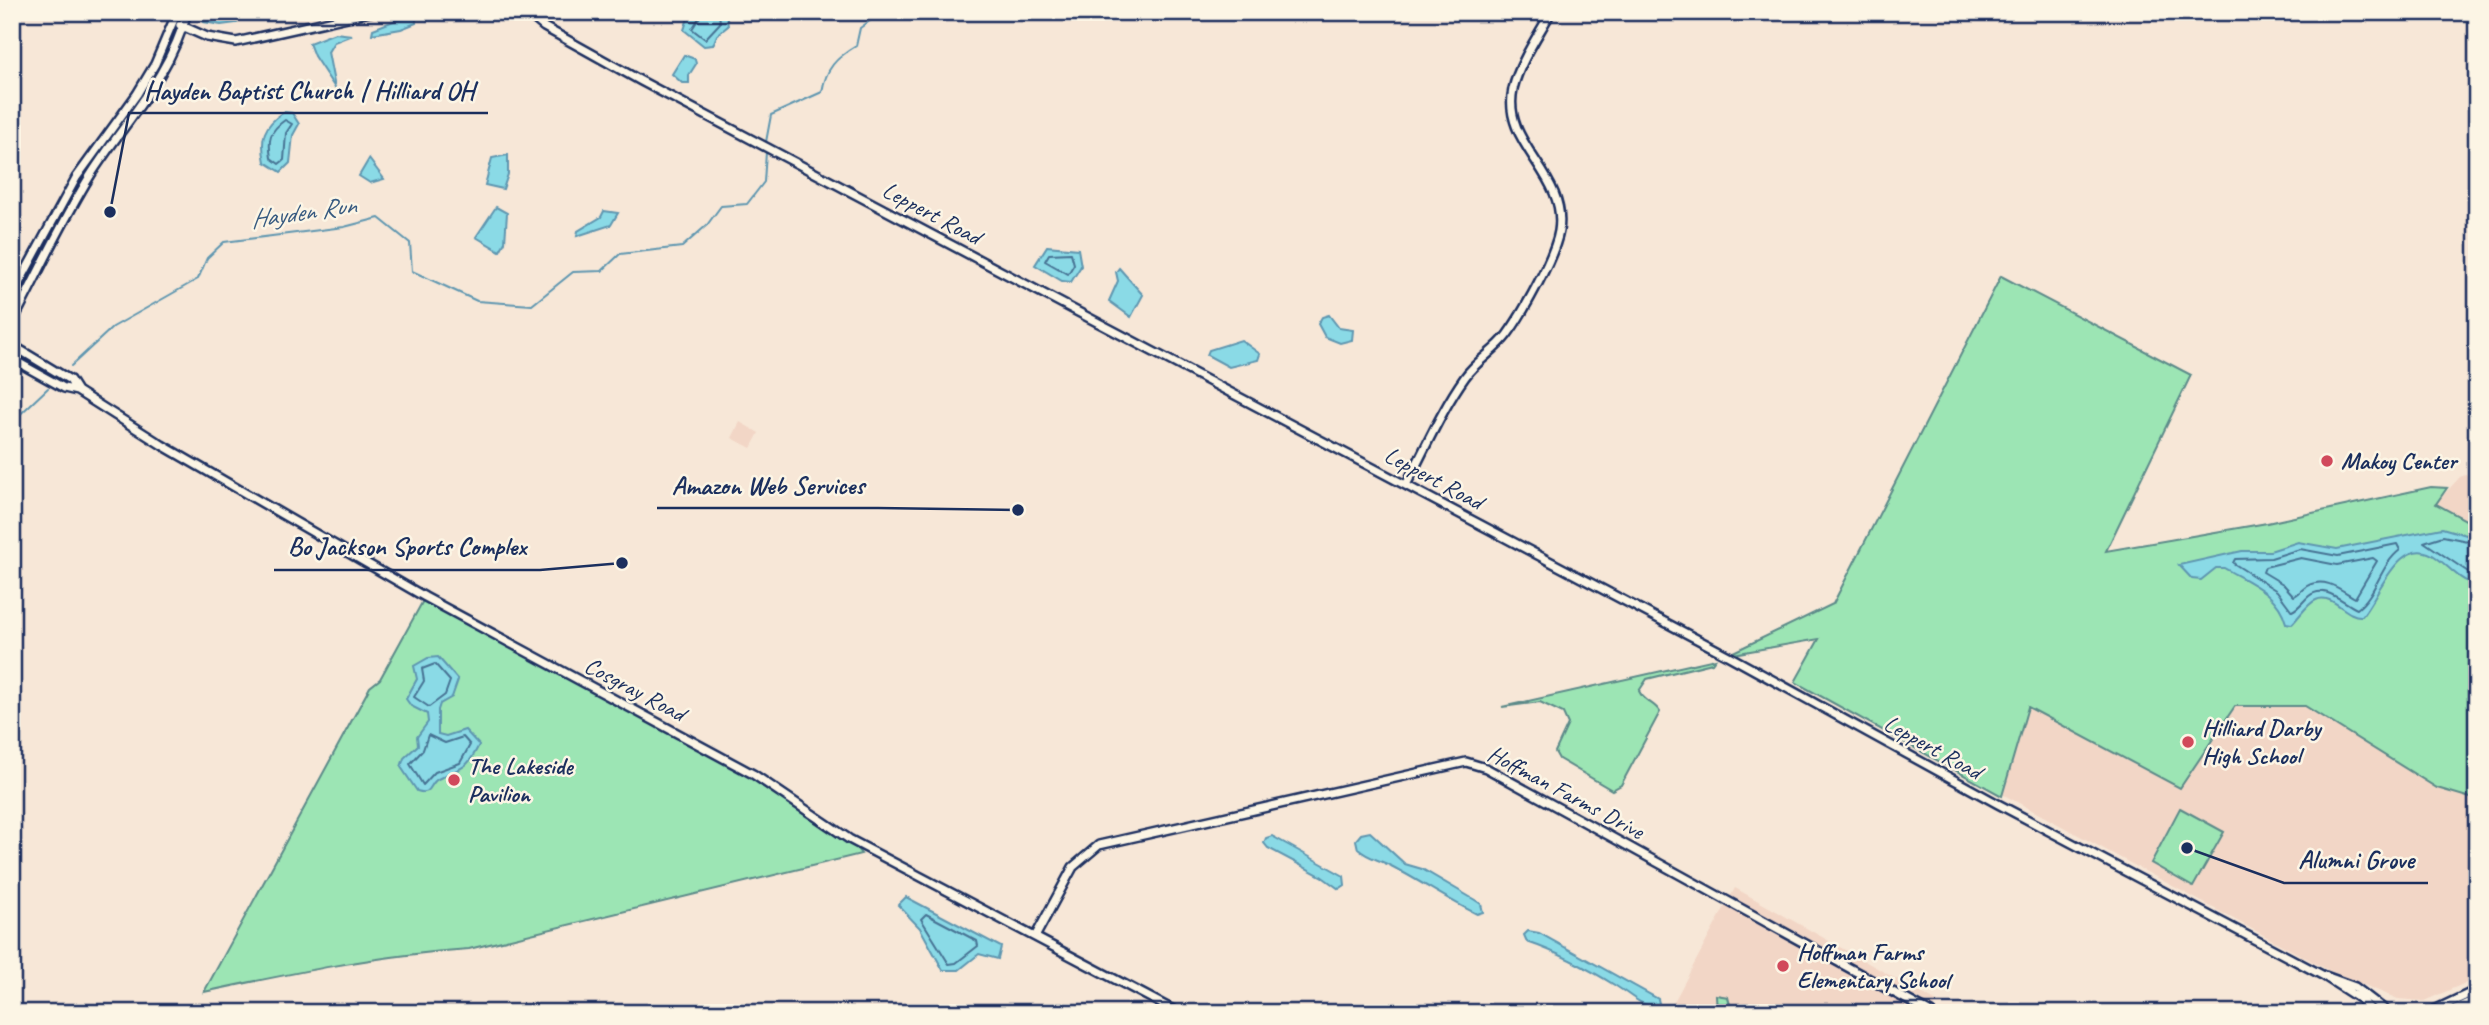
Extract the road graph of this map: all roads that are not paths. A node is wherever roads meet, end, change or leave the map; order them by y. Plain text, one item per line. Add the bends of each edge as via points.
1 (177, 12) edge
2 (187, 12) edge
3 (370, 12) edge
4 (526, 12) edge
5 (1551, 12) edge
6 (174, 22) junction
7 (183, 27) junction
8 (12, 296) edge
9 (12, 323) edge
10 (12, 345) edge
11 (12, 359) edge
12 (76, 391) junction
13 (1406, 485) junction
14 (1035, 937) junction
15 (2324, 976) junction
16 (2477, 990) edge
17 (2477, 999) edge
18 (1179, 1013) edge
19 (1931, 1013) edge
20 (2374, 1013) edge
21 (2389, 1013) edge
22 (2399, 1013) edge
23 (2428, 1013) edge
24 (2446, 1013) edge

1 - 6 main road
2 - 7 main road
3 - 7 main road via 236,42
4 - 13 main road, Leppert Road via 544,27 633,76
5 - 13 main road via 1515,81 1511,111 1522,141 1555,190 1560,221 1557,241 1516,322 1463,379
6 - 7 main road
6 - 8 main road via 137,94 64,197
7 - 9 main road via 146,100 90,176
10 - 12 main road, Cosgray Road via 70,380
11 - 12 main road, Cosgray Road
12 - 14 main road, Cosgray Road via 425,597 753,774 849,839
13 - 15 main road, Leppert Road
14 - 18 main road, Cosgray Road
14 - 19 main road, Hoffman Farms Drive via 1073,867 1099,845 1466,762 1486,768
15 - 20 main road, Leppert Road
15 - 21 main road, Leppert Road via 2355,987
16 - 23 main road
17 - 24 main road
21 - 22 main road

